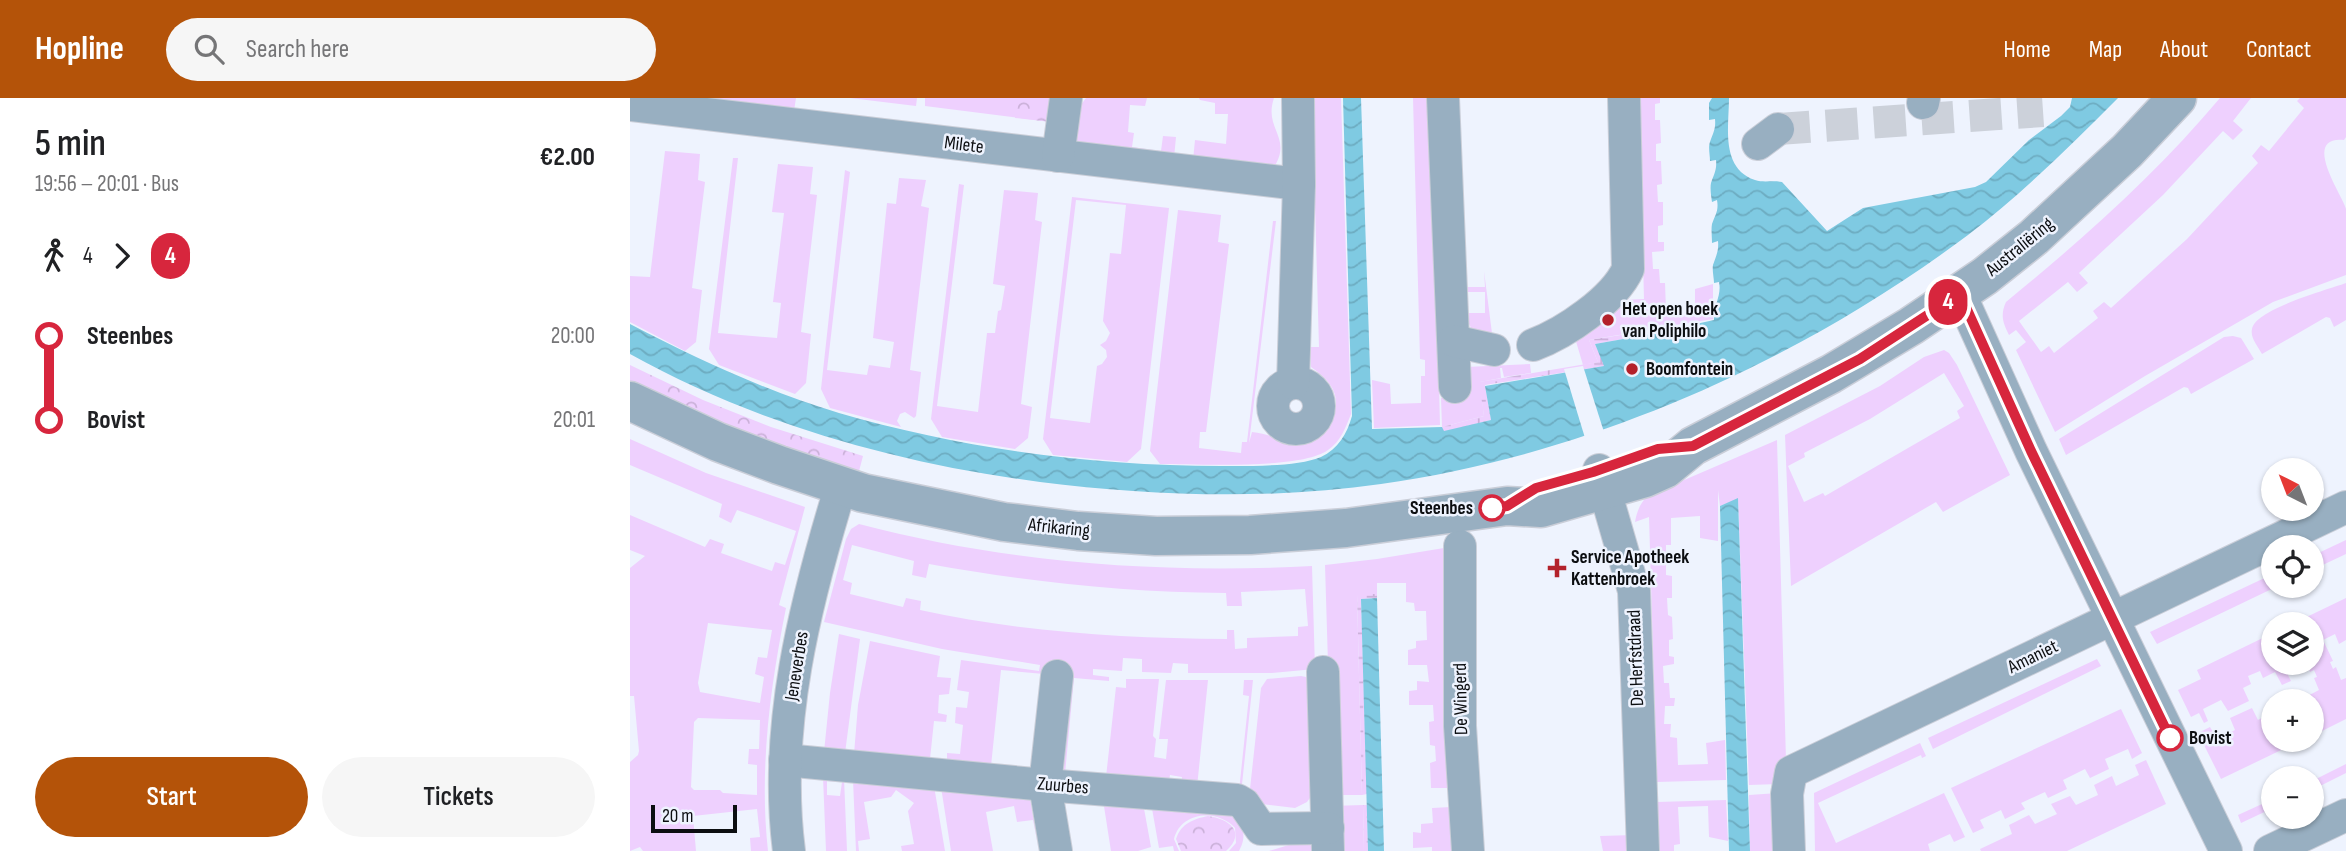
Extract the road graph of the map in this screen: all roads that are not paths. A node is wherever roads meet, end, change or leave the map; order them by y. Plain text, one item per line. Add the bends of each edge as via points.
1 (1066, 98) edge
2 (1298, 98) edge
3 (1443, 98) edge
4 (1624, 98) edge
5 (2177, 98) edge
6 (630, 105) edge
7 (1058, 156) junction
8 (1299, 184) junction
9 (1960, 294) junction
10 (1454, 341) junction
11 (1533, 345) dead end
12 (1494, 350) dead end
13 (1293, 383) dead end
14 (1455, 387) dead end
15 (630, 401) edge
16 (1602, 480) junction
17 (842, 486) junction
18 (2346, 507) edge
19 (1460, 546) dead end
20 (2112, 618) junction
21 (1323, 672) dead end
22 (1057, 676) dead end
23 (785, 760) junction
24 (1045, 785) junction
25 (2346, 815) edge
26 (1255, 840) edge
27 (1328, 840) edge
28 (789, 851) edge
29 (1056, 851) edge
30 (1468, 851) edge
31 (1643, 851) edge
32 (1789, 851) edge
33 (2226, 851) edge
34 (2270, 851) edge

1 - 7 street
2 - 8 street
3 - 10 street
4 - 11 street via 1628,269 1621,283 1563,331
5 - 9 street, Australiëring via 2035,237
6 - 7 street, Milete
7 - 8 street, Milete
8 - 13 street
9 - 16 street, Australiëring via 1860,359 1693,446 1665,469 1645,478
9 - 20 street
10 - 12 street
10 - 14 street
15 - 17 street, Afrikaring via 718,442
16 - 17 street, Afrikaring via 1541,508 1507,506 1314,532 1156,536 1004,522
16 - 31 street, De Herfstdraad via 1634,591
17 - 23 street, Jeneverbes via 802,629
18 - 20 street, Amaniet
19 - 30 street, De Wingerd via 1460,726
20 - 32 street, Amaniet via 1791,772
20 - 33 street
21 - 27 street
22 - 24 street
23 - 24 street, Zuurbes
23 - 28 street, Jeneverbes
24 - 26 street, Zuurbes via 1237,800 1244,804
24 - 29 street
25 - 34 street
26 - 27 street, Zuurbes

